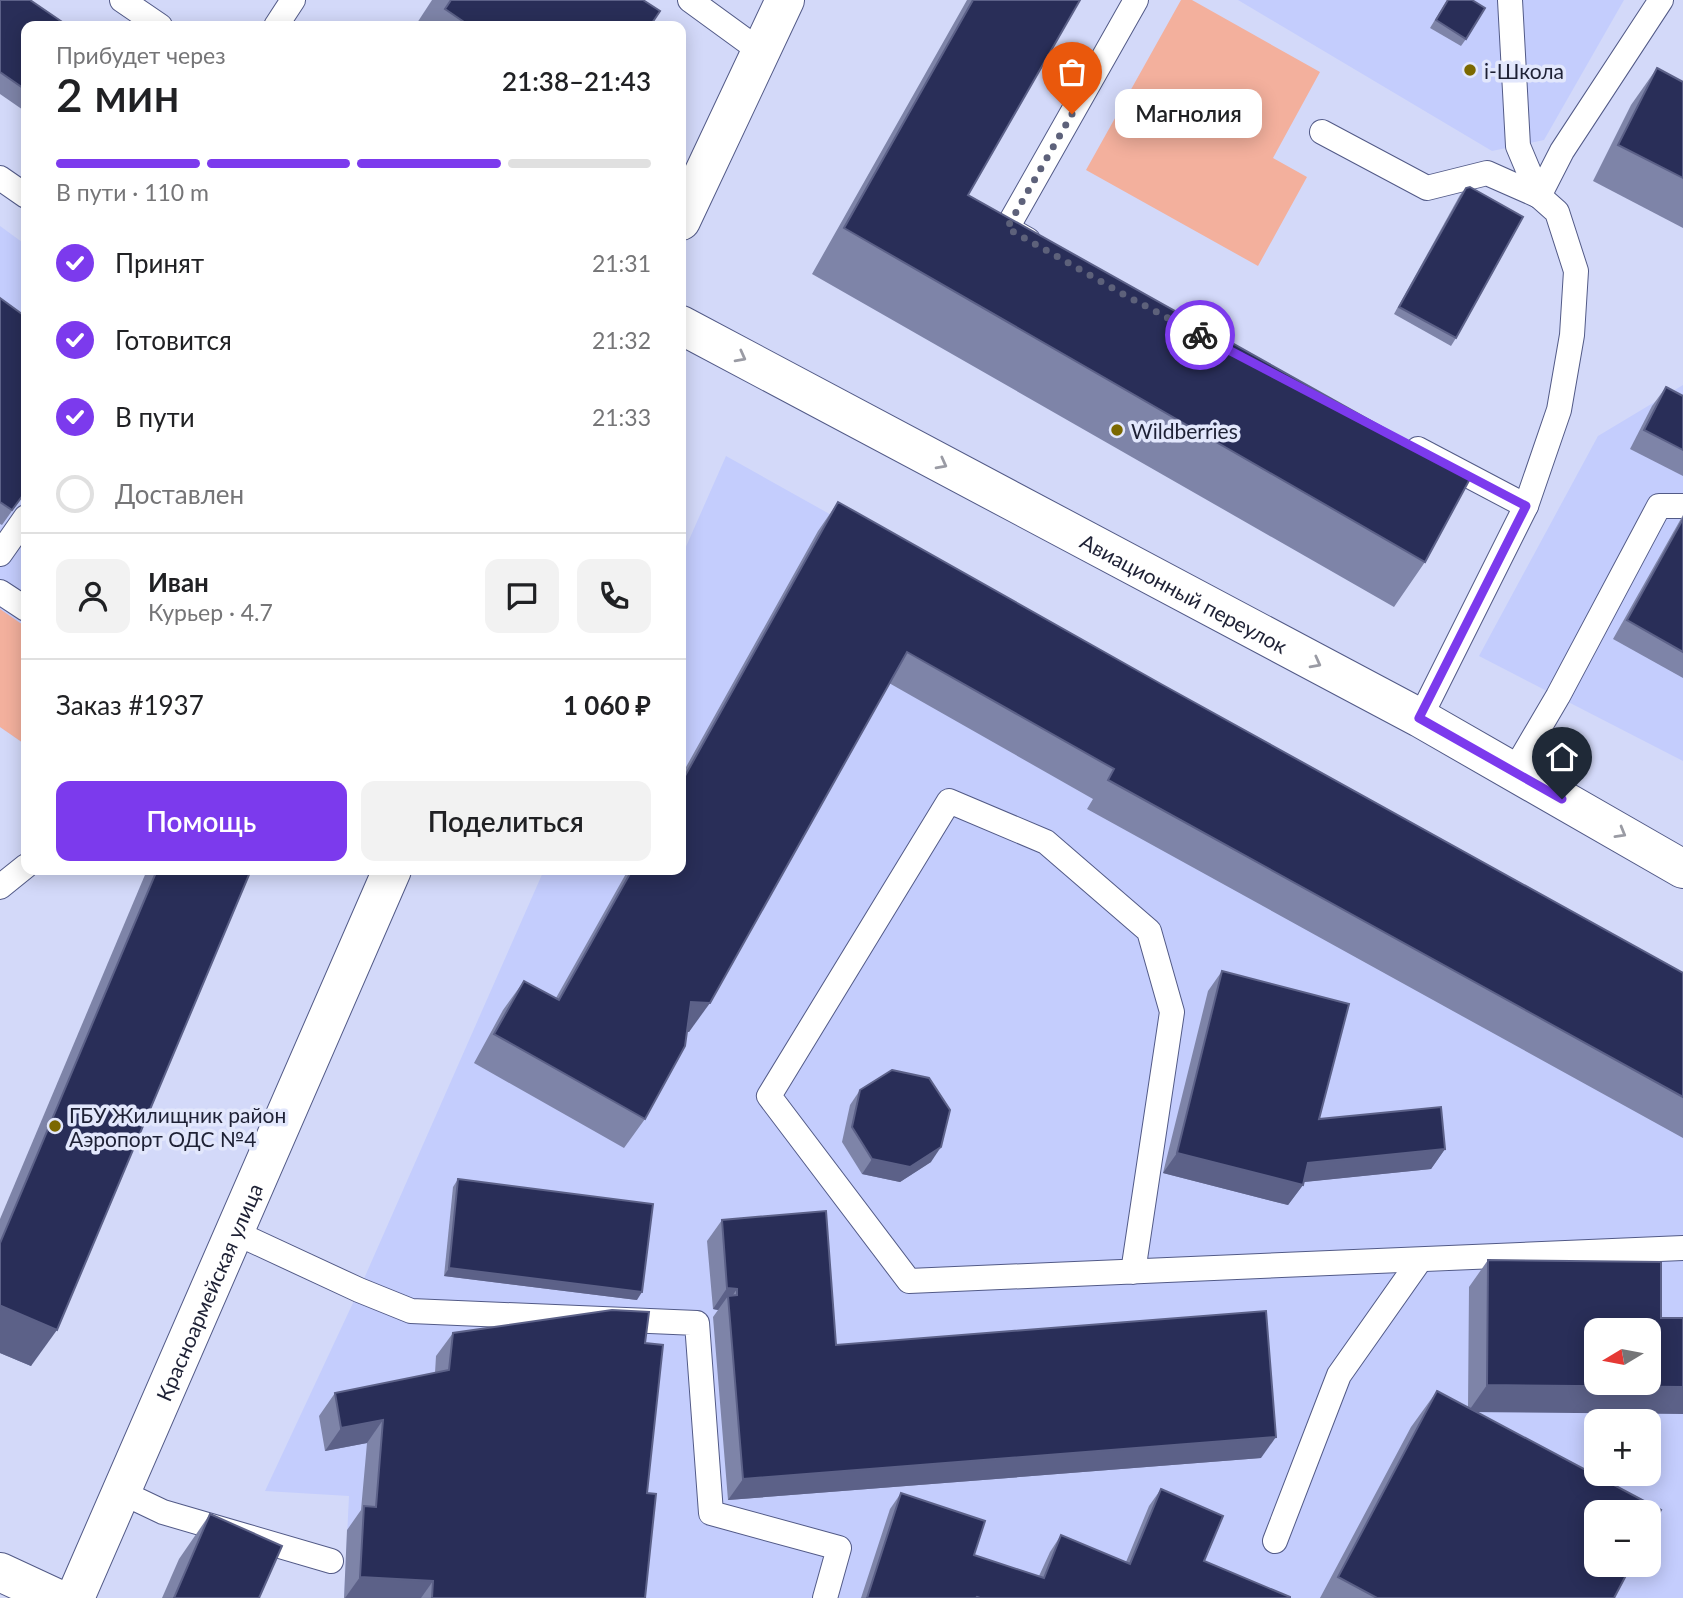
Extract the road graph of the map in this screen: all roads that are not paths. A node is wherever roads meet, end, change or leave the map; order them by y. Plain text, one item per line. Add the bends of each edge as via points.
1 (122, 0) edge
2 (293, 0) edge
3 (690, 0) edge
4 (785, 0) edge
5 (1136, 0) edge
6 (1510, 0) edge
7 (1661, 0) edge
8 (153, 21) edge
9 (279, 21) edge
10 (760, 51) junction
11 (1322, 132) dead end
12 (0, 178) edge
13 (21, 193) edge
14 (1539, 196) junction
15 (686, 211) edge
16 (1052, 254) edge
17 (686, 328) edge
18 (1398, 438) edge
19 (1526, 506) junction
20 (1683, 506) edge
21 (21, 524) edge
22 (0, 554) edge
23 (0, 592) edge
24 (21, 606) edge
25 (1419, 718) junction
26 (1514, 771) junction
27 (1683, 869) edge
28 (21, 870) edge
29 (390, 875) edge
30 (0, 887) edge
31 (234, 1232) junction
32 (1683, 1248) edge
33 (1420, 1260) junction
34 (1133, 1272) junction
35 (121, 1492) junction
36 (1275, 1541) dead end
37 (331, 1562) dead end
38 (0, 1572) edge
39 (56, 1598) edge
40 (75, 1598) edge
41 (825, 1598) edge

1 - 8 lane
2 - 9 lane
3 - 10 lane
4 - 10 street
5 - 16 lane via 1007,228
6 - 14 lane via 1518,146
7 - 14 lane via 1562,152
10 - 15 street
11 - 14 lane via 1427,188 1486,173
12 - 13 lane
14 - 19 lane via 1557,212 1576,271 1572,335 1559,410
17 -> 25 street, Авиационный переулок
18 - 19 lane
19 - 25 lane
20 - 26 lane via 1659,506
21 - 22 lane
23 - 24 lane
25 - 26 street, Авиационный переулок
26 -> 27 street, Авиационный переулок
28 - 30 lane
29 - 31 street, Красноармейская улица
31 - 35 street, Красноармейская улица
31 - 41 lane via 411,1311 697,1323 711,1513 839,1548
32 - 33 lane
33 - 34 lane
33 - 36 lane via 1339,1375
34 - 34 lane via 909,1281 769,1096 949,801 1046,842 1149,931 1172,1012
35 - 37 lane via 163,1512
35 - 40 street, Красноармейская улица
38 - 39 street

